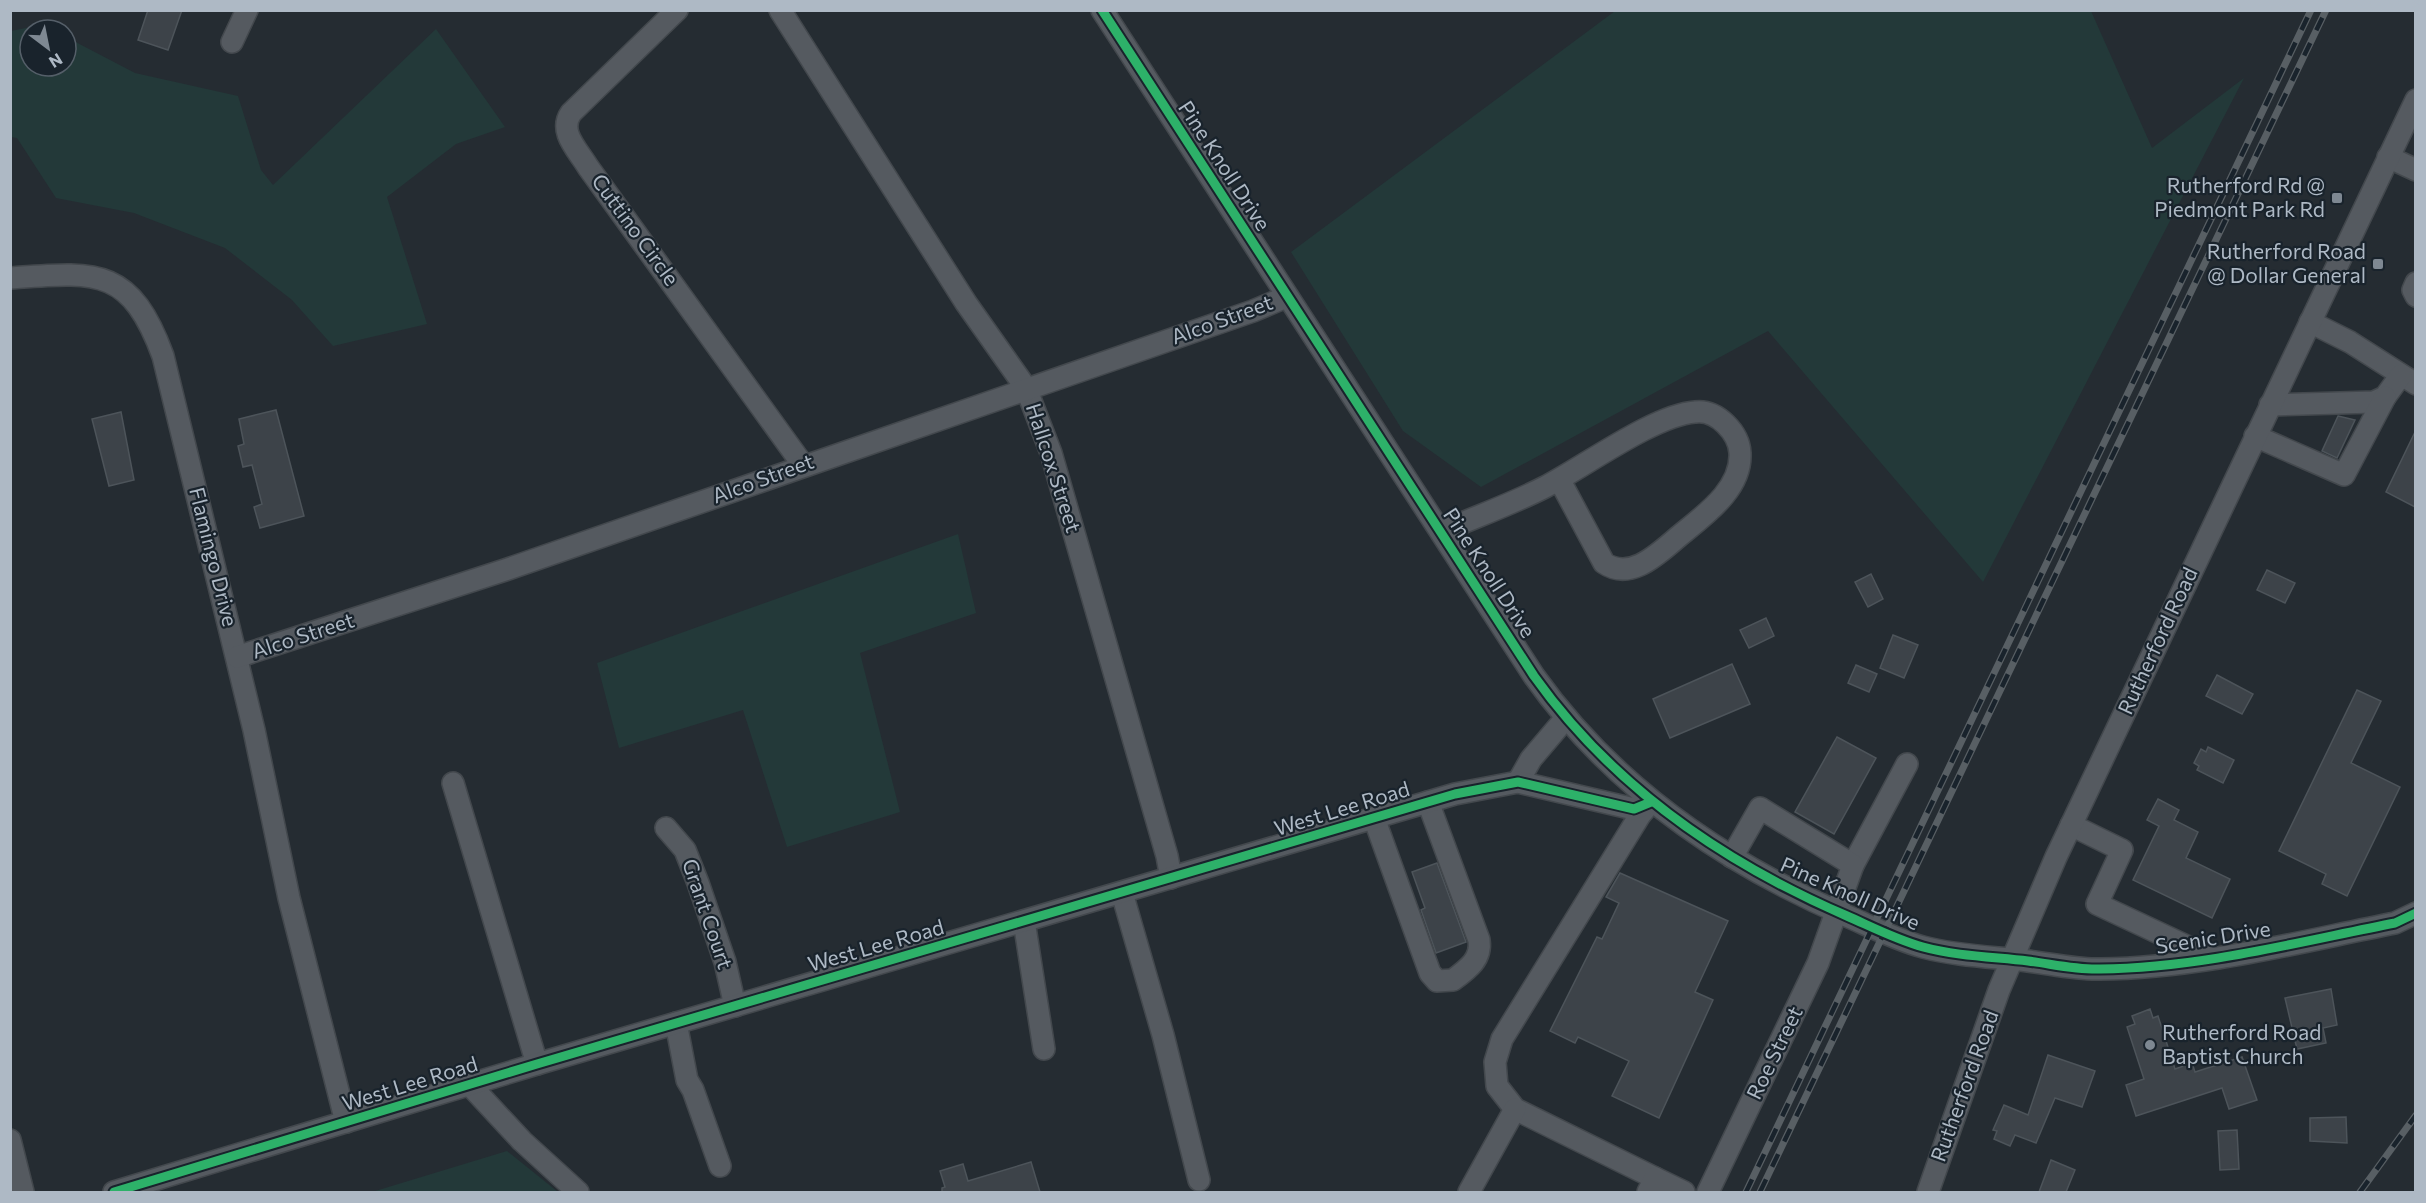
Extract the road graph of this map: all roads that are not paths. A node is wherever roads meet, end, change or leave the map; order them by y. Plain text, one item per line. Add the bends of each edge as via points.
1 (247, 10) edge
2 (677, 10) edge
3 (780, 10) edge
4 (1102, 10) edge
5 (232, 42) dead end
6 (2415, 100) edge
7 (2388, 157) junction
8 (2415, 170) edge
9 (10, 278) edge
10 (2415, 283) edge
11 (2415, 296) edge
12 (1286, 297) junction
13 (2310, 321) junction
14 (2408, 380) edge
15 (1026, 388) junction
16 (2385, 397) junction
17 (2270, 405) junction
18 (2255, 436) junction
19 (803, 465) junction
20 (1559, 479) junction
21 (1441, 532) junction
22 (237, 657) junction
23 (1564, 718) junction
24 (1907, 765) dead end
25 (1518, 782) junction
26 (453, 783) dead end
27 (1428, 802) junction
28 (1651, 802) junction
29 (1374, 818) junction
30 (2071, 825) junction
31 (666, 828) dead end
32 (1732, 857) junction
33 (1853, 865) junction
34 (1171, 878) junction
35 (1122, 893) junction
36 (1836, 911) junction
37 (2415, 913) edge
38 (1024, 921) junction
39 (2212, 958) junction
40 (2012, 959) junction
41 (735, 1006) junction
42 (676, 1023) junction
43 (1044, 1049) dead end
44 (537, 1064) junction
45 (470, 1085) junction
46 (1515, 1109) junction
47 (346, 1122) junction
48 (10, 1140) edge
49 (720, 1166) dead end
50 (1199, 1180) dead end
51 (1651, 1186) edge
52 (23, 1192) edge
53 (114, 1192) edge
54 (578, 1192) edge
55 (1469, 1192) edge
56 (1684, 1192) edge
57 (1708, 1192) edge
58 (1928, 1192) edge

1 - 5 street
2 - 19 street, Cuttino Circle via 571,113 565,130
3 - 15 street, Hallcox Street via 966,303
4 - 12 street, Pine Knoll Drive
6 - 7 street, Rutherford Road
7 - 8 street
7 - 13 street, Rutherford Road
9 - 22 street, Flamingo Drive via 69,274 100,279 121,289 143,310 163,356
10 - 11 street
12 - 15 street, Alco Street
12 - 21 street, Pine Knoll Drive
13 - 14 street
13 - 17 street, Rutherford Road
14 - 16 street
15 - 19 street, Alco Street
15 - 34 street, Hallcox Street via 1052,453
16 - 17 street via 2374,402
16 - 18 street via 2344,476
17 - 18 street, Rutherford Road
18 - 30 street, Rutherford Road
19 - 22 street, Alco Street via 505,570
20 - 20 street via 1664,420 1696,411 1716,417 1730,428 1740,444 1737,478 1728,491 1669,545 1627,571 1614,570 1604,563
20 - 21 street
21 - 23 street, Pine Knoll Drive
22 - 47 street, Flamingo Drive via 289,898
23 - 25 street
23 - 28 street, Pine Knoll Drive
24 - 33 street, Roe Street
25 - 27 street, West Lee Road
25 - 28 street, West Lee Road via 1634,809
26 - 44 street
27 - 29 street, West Lee Road
27 - 29 street via 1479,940 1478,958 1453,980 1437,981 1430,973
28 - 32 street, Pine Knoll Drive
28 - 46 street via 1502,1039 1495,1062 1497,1086
29 - 34 street, West Lee Road
30 - 39 street via 2122,850 2097,904
30 - 40 street, Rutherford Road
31 - 41 street, Grant Court via 685,850 698,883 725,962
32 - 33 street via 1760,808
32 - 36 street, Pine Knoll Drive
33 - 36 street, Roe Street
34 - 35 street, West Lee Road
35 - 38 street, West Lee Road
35 - 50 street
36 - 40 street, Pine Knoll Drive via 1924,947
36 - 57 street, Roe Street via 1818,963
37 - 39 street, Scenic Drive via 2395,923
38 - 41 street, West Lee Road
38 - 43 street
39 - 40 street, Scenic Drive via 2159,967 2097,969
40 - 58 street, Rutherford Road
41 - 42 street, West Lee Road
42 - 44 street, West Lee Road
42 - 49 street via 687,1080
44 - 45 street, West Lee Road
45 - 47 street, West Lee Road
45 - 54 street via 522,1141
46 - 51 street
46 - 55 street
47 - 53 street, West Lee Road
48 - 52 street
51 - 56 street

